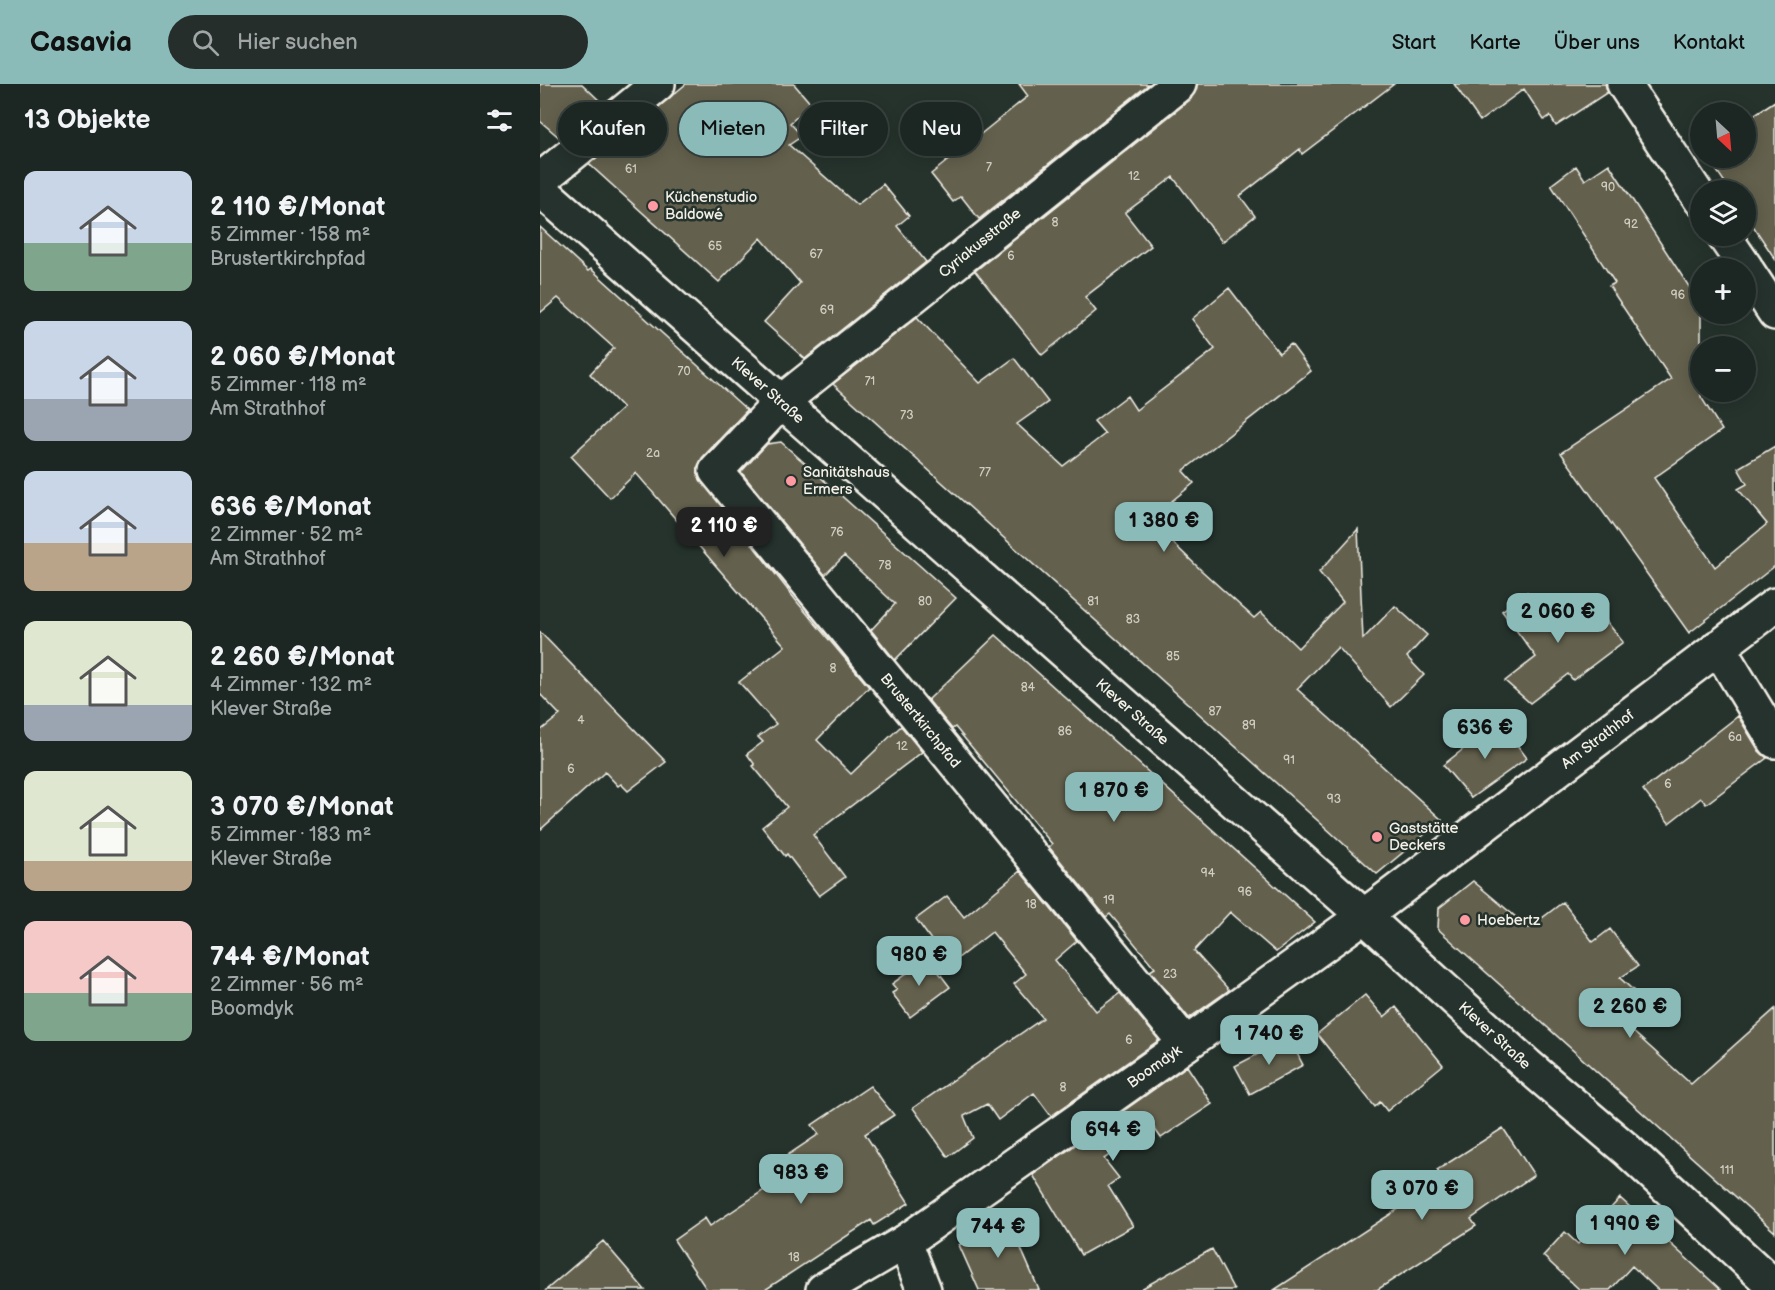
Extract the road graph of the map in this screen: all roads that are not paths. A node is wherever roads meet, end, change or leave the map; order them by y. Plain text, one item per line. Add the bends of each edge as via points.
1 (658, 84) edge
2 (1179, 84) edge
3 (1624, 84) edge
4 (540, 180) edge
5 (1690, 183) edge
6 (540, 189) edge
7 (1756, 284) edge
8 (1775, 313) edge
9 (781, 402) junction
10 (1775, 605) edge
11 (1718, 647) junction
12 (1775, 741) edge
13 (1364, 916) junction
14 (1186, 1044) junction
15 (905, 1242) junction
16 (1775, 1287) edge
17 (823, 1290) edge
18 (924, 1290) edge

1 - 4 street
2 - 9 street, Cyriakusstraße
3 - 5 street
6 - 9 street, Klever Straße
7 - 8 street
9 - 13 street, Klever Straße
9 - 14 street, Brustertkirchpfad via 716,471
10 - 11 street, Am Strathhof
11 - 12 street
11 - 13 street, Am Strathhof
13 - 14 street, Boomdyk
13 - 16 street, Klever Straße
14 - 15 street, Boomdyk
15 - 17 street, Boomdyk
15 - 18 street

